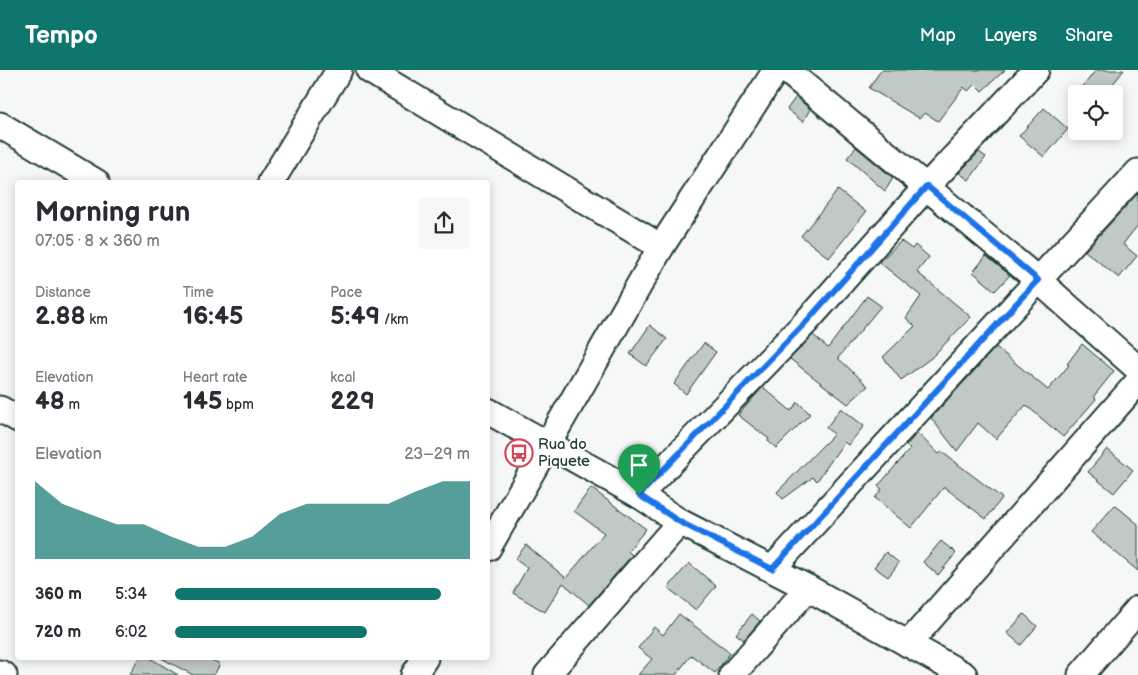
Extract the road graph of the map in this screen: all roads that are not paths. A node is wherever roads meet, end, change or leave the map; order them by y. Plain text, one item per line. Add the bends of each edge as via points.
1 (339, 70) edge
2 (369, 70) edge
3 (776, 70) edge
4 (786, 70) edge
5 (1036, 70) edge
6 (0, 125) edge
7 (1138, 172) edge
8 (93, 180) edge
9 (272, 180) edge
10 (927, 186) junction
11 (661, 247) junction
12 (1038, 280) junction
13 (1138, 369) edge
14 (1138, 382) edge
15 (0, 409) edge
16 (490, 412) edge
17 (15, 417) edge
18 (546, 445) junction
19 (639, 495) junction
20 (680, 522) junction
21 (490, 544) edge
22 (772, 569) junction
23 (808, 588) junction
24 (1138, 609) edge
25 (908, 644) junction
26 (423, 660) edge
27 (950, 672) edge
28 (0, 673) edge
29 (4, 675) edge
30 (414, 675) edge
31 (547, 675) edge
32 (732, 675) edge
33 (1082, 675) edge

1 - 9 street
2 - 11 street
3 - 11 street
4 - 10 street
5 - 10 street
6 - 8 street
7 - 12 street
10 - 12 street
10 - 19 street via 806,322
11 - 18 street
12 - 13 street
12 - 22 street
14 - 25 street
15 - 17 street
16 - 18 street
18 - 19 street
18 - 21 street
19 - 20 street
20 - 22 street
20 - 31 street
22 - 23 street
23 - 25 street
23 - 32 street
24 - 33 street
25 - 27 street
26 - 30 street
28 - 29 street

